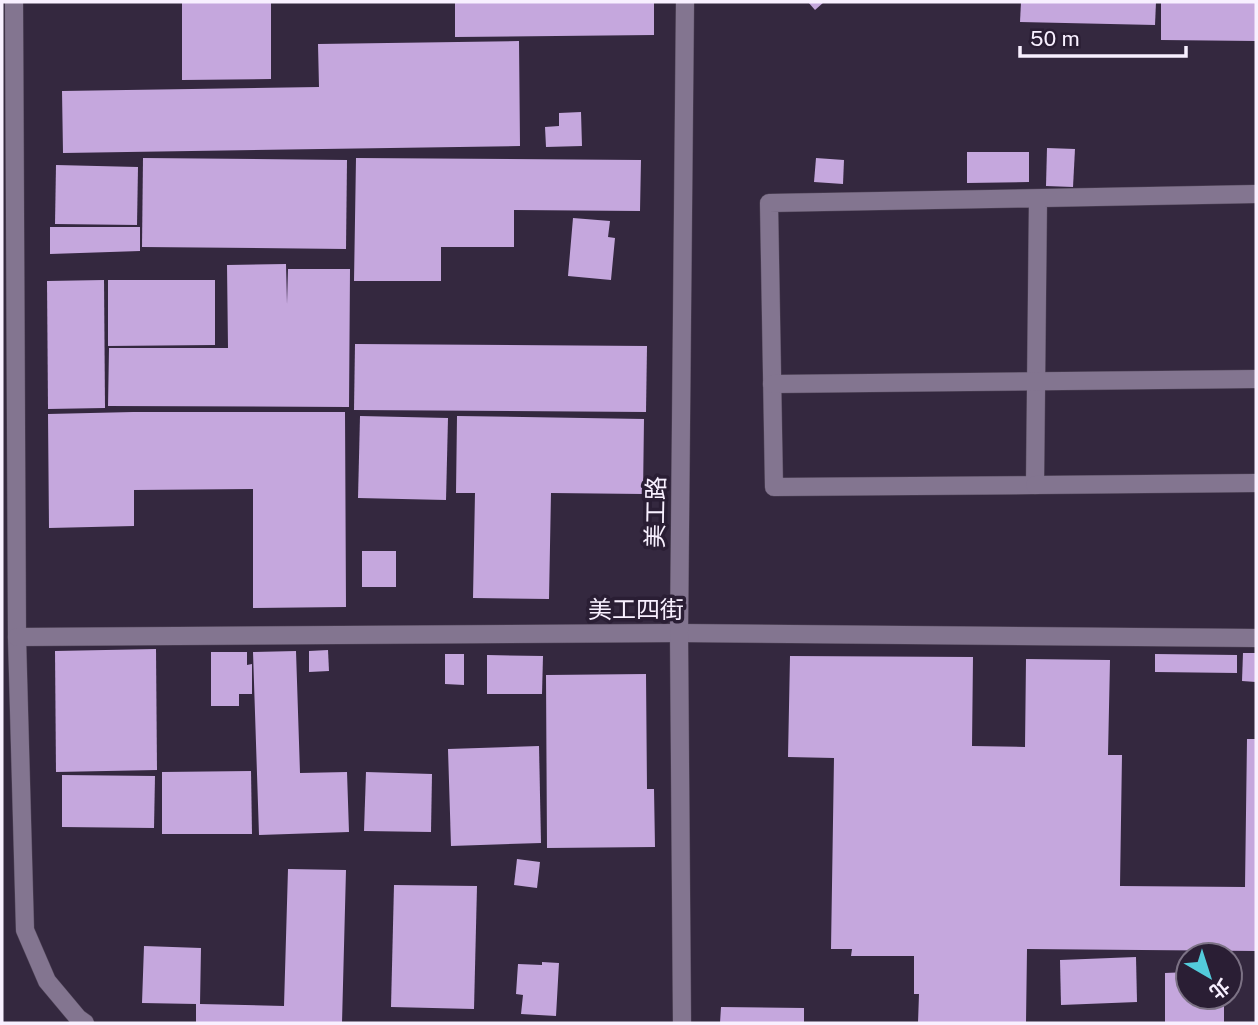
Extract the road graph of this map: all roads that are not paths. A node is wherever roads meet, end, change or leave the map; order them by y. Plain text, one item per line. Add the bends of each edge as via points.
1 (15, 2) edge
2 (685, 2) edge
3 (1256, 194) edge
4 (1038, 199) junction
5 (1256, 379) edge
6 (1036, 381) junction
7 (772, 384) junction
8 (1256, 483) edge
9 (1035, 485) junction
10 (679, 633) junction
11 (17, 638) junction
12 (1256, 638) edge
13 (81, 1021) edge
14 (682, 1023) edge

1 - 11 street
2 - 10 street, 美工路
3 - 4 street
4 - 6 street
4 - 7 street via 769,203
5 - 6 street
6 - 7 street
6 - 9 street
7 - 9 street via 774,487
8 - 9 street
10 - 11 street, 美工四街
10 - 12 street, 美工四街
10 - 14 street, 美工路
11 - 13 street via 25,930 47,981

